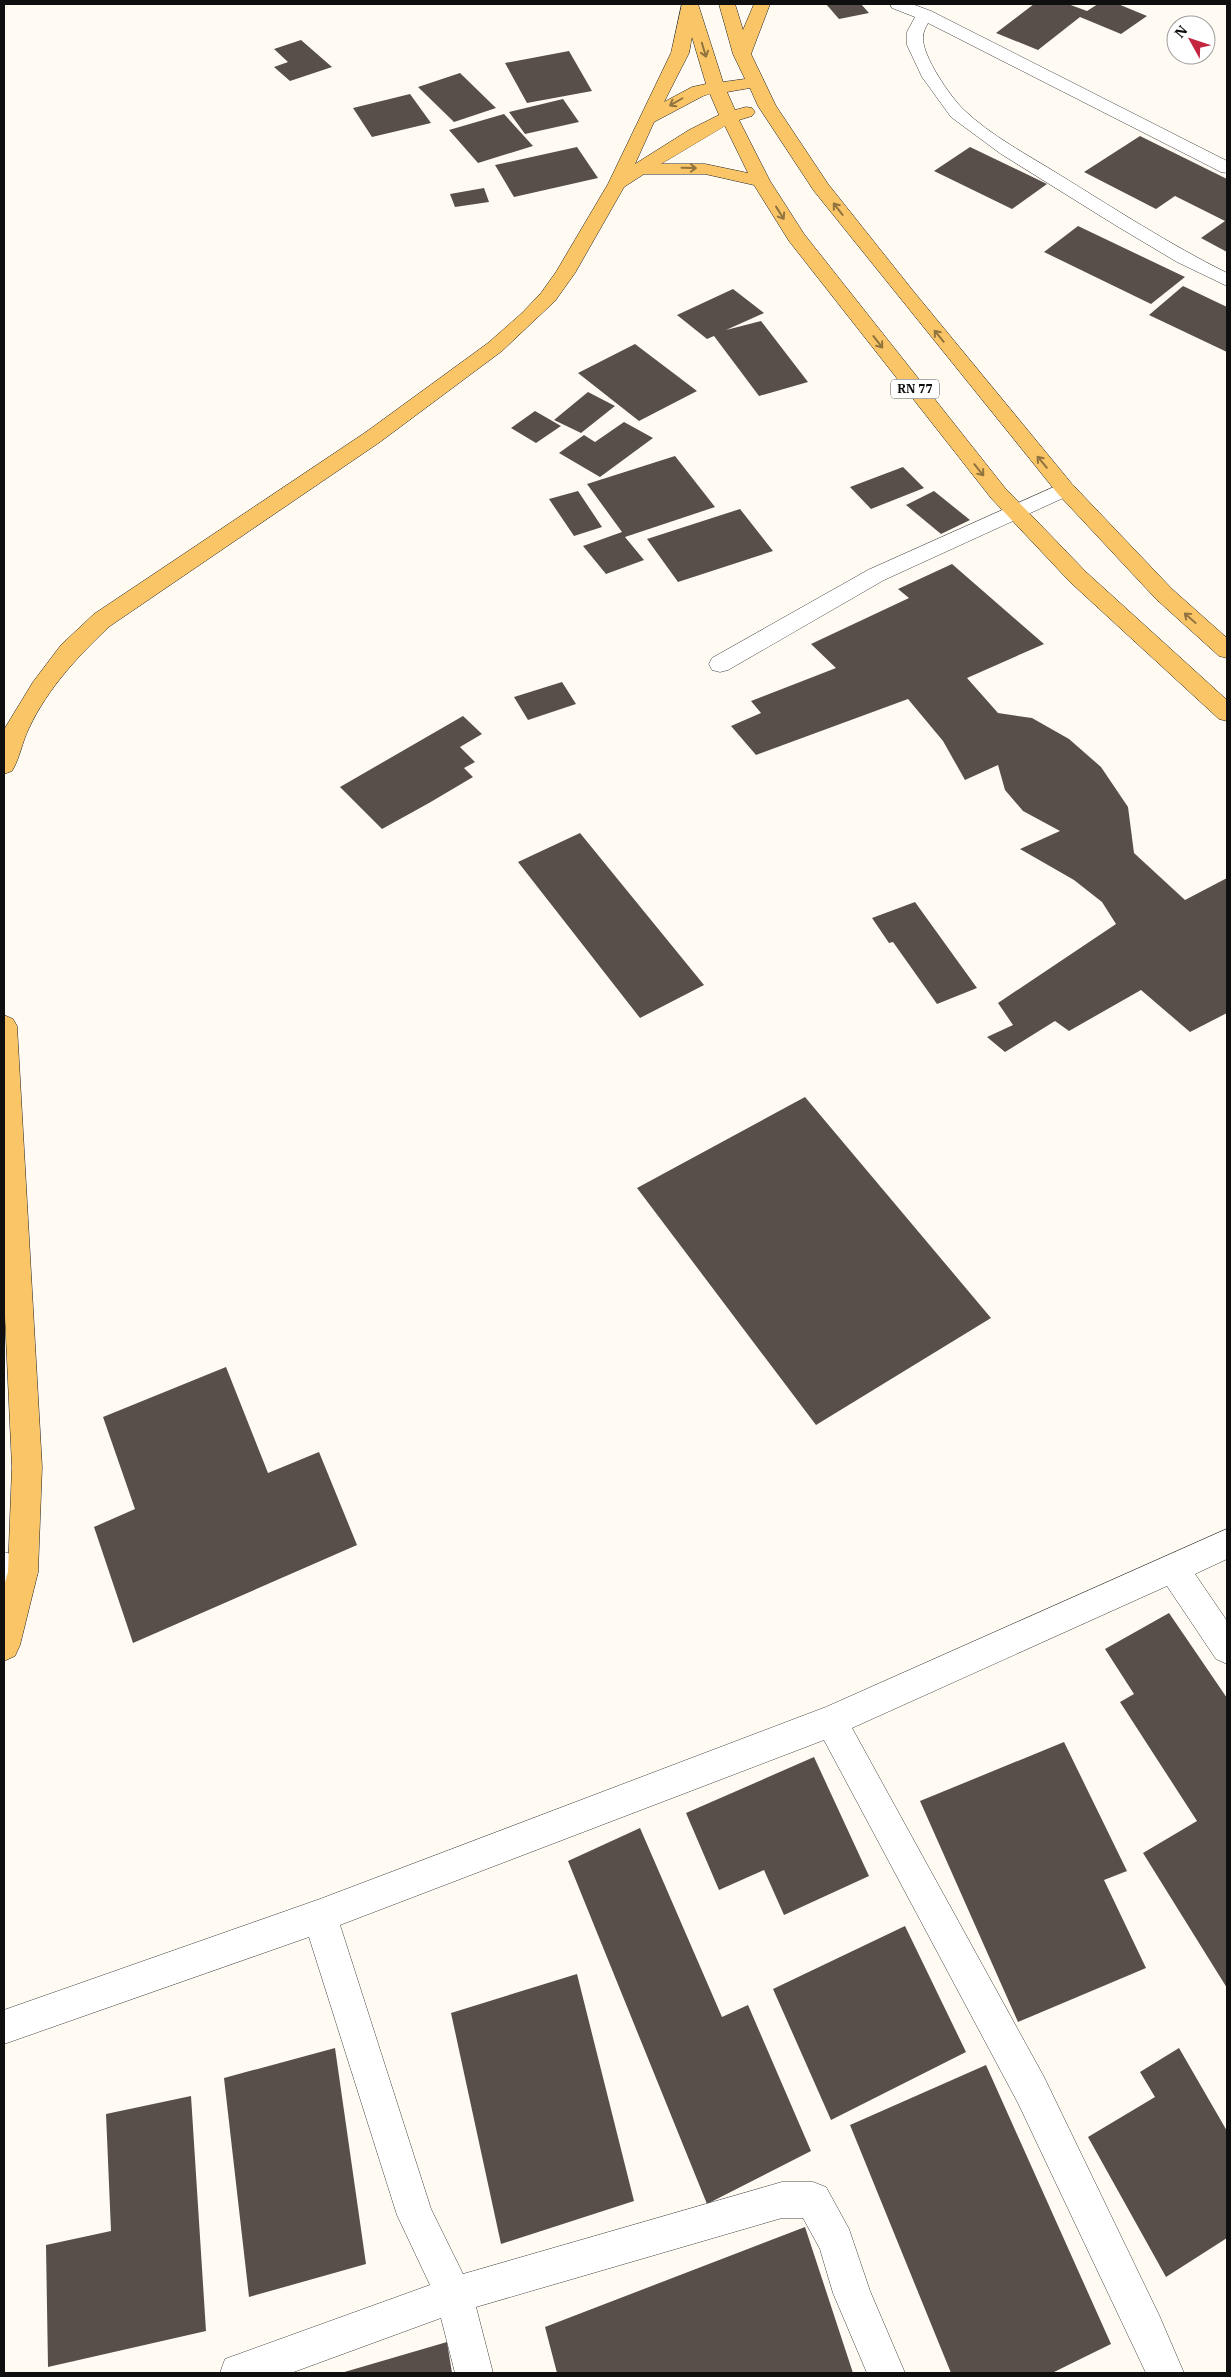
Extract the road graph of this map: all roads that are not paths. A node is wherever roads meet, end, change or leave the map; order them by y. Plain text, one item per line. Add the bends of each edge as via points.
1 (727, 4) edge
2 (762, 4) edge
3 (898, 4) edge
4 (690, 5) edge
5 (925, 15) junction
6 (742, 54) junction
7 (757, 82) junction
8 (716, 87) junction
9 (768, 106) junction
10 (729, 117) junction
11 (647, 119) junction
12 (1227, 168) edge
13 (641, 169) junction
14 (761, 181) junction
15 (617, 184) junction
16 (1227, 280) edge
17 (1065, 489) junction
18 (1017, 512) junction
19 (1227, 650) edge
20 (720, 664) dead end
21 (1227, 713) edge
22 (4, 765) edge
23 (4, 1026) edge
24 (1227, 1544) edge
25 (1173, 1568) junction
26 (14, 1569) edge
27 (4, 1645) edge
28 (1227, 1648) edge
29 (831, 1721) junction
30 (320, 1916) junction
31 (4, 2027) edge
32 (454, 2295) junction
33 (239, 2373) edge
34 (474, 2373) edge
35 (886, 2373) edge
36 (1165, 2373) edge

1 - 6 main road
2 - 6 main road
3 - 5 street
4 -> 8 main road, RN 77
4 - 11 main road via 680,53
5 - 12 street
5 - 16 street via 914,32 916,48 942,94 961,116 1007,150 1111,215
6 - 7 main road
7 - 8 main road
7 - 9 main road
8 - 10 main road, RN 77
8 -> 11 main road via 690,95
9 - 10 main road
17 -> 9 main road via 821,188
10 - 13 main road
10 - 14 main road, RN 77
11 - 15 main road
13 -> 14 main road via 705,169
13 - 15 main road
14 -> 18 main road, RN 77 via 796,237 992,486
15 - 22 main road via 548,296 495,347 373,436 147,588 69,651 17,728
17 - 18 street
19 -> 17 main road via 1164,594
18 - 20 street via 876,575
18 - 21 main road, RN 77 via 1078,577
23 - 26 main road via 27,1467
24 - 25 street
25 - 28 street
25 - 29 street
26 - 27 main road
29 - 30 street
29 - 36 street via 1031,2090
30 - 31 street
30 - 32 street via 415,2215
32 - 33 street
32 - 34 street
32 - 35 street via 782,2200 813,2200 836,2242 852,2293

